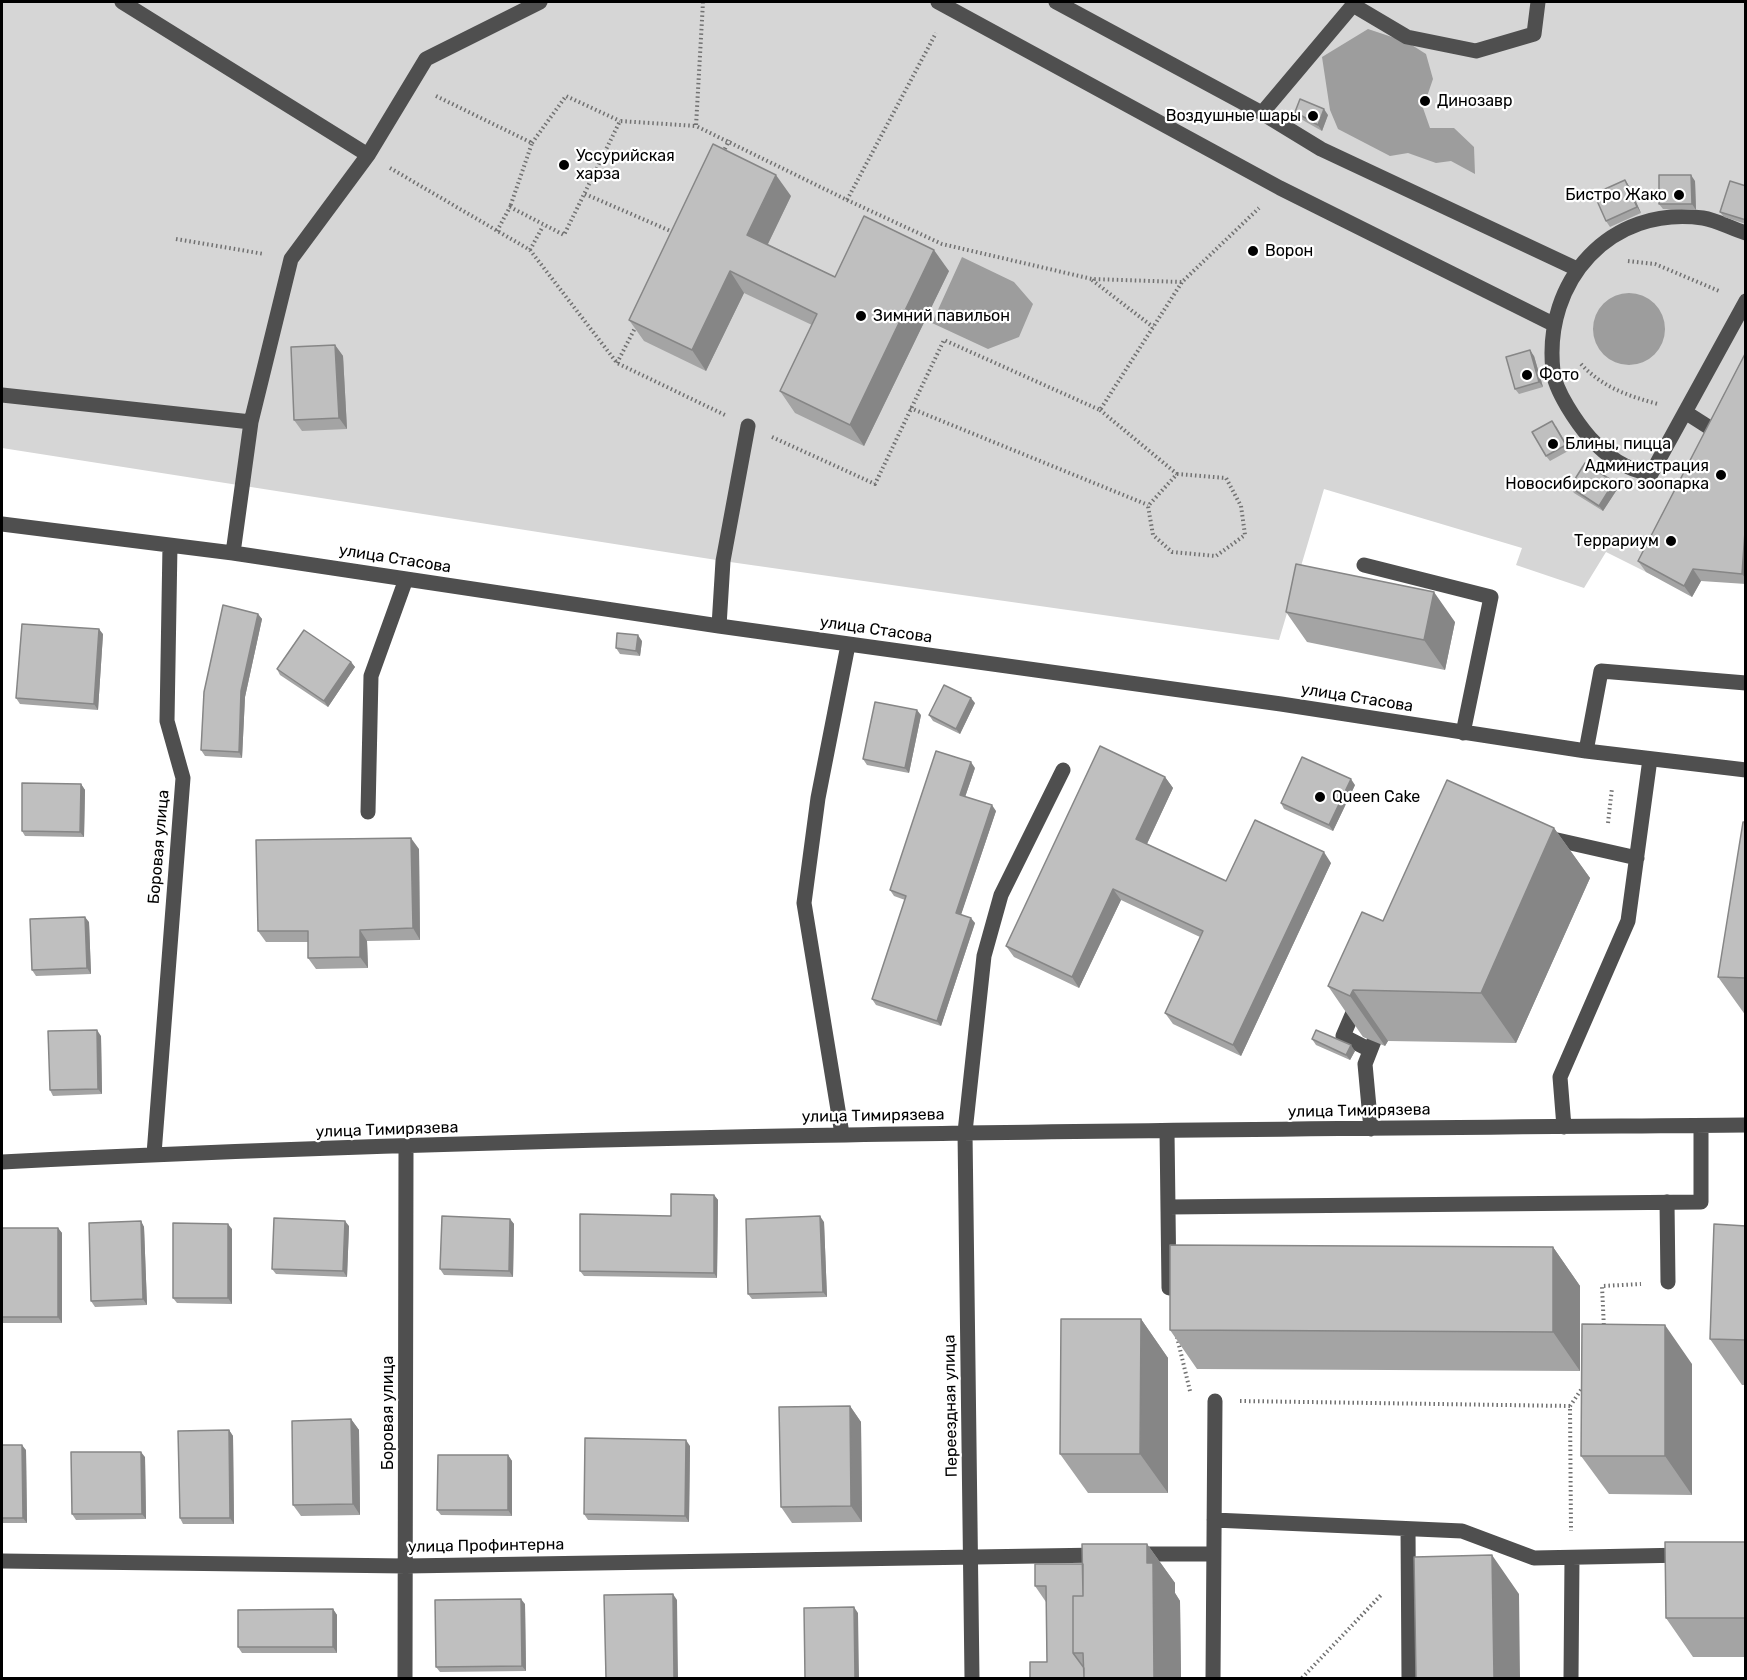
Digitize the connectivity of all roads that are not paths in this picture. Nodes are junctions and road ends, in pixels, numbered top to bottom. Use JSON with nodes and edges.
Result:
{"nodes":[{"id":1,"x":122,"y":2,"type":"edge"},
{"id":2,"x":540,"y":2,"type":"edge"},
{"id":3,"x":1056,"y":2,"type":"edge"},
{"id":4,"x":1538,"y":2,"type":"edge"},
{"id":5,"x":943,"y":5,"type":"edge"},
{"id":6,"x":1262,"y":113,"type":"junction"},
{"id":7,"x":368,"y":155,"type":"junction"},
{"id":8,"x":1746,"y":233,"type":"edge"},
{"id":9,"x":1577,"y":268,"type":"junction"},
{"id":10,"x":1745,"y":301,"type":"edge"},
{"id":11,"x":1554,"y":324,"type":"junction"},
{"id":12,"x":2,"y":395,"type":"edge"},
{"id":13,"x":1685,"y":412,"type":"junction"},
{"id":14,"x":251,"y":422,"type":"junction"},
{"id":15,"x":748,"y":426,"type":"road end"},
{"id":16,"x":1746,"y":451,"type":"edge"},
{"id":17,"x":2,"y":524,"type":"edge"},
{"id":18,"x":170,"y":544,"type":"junction"},
{"id":19,"x":233,"y":553,"type":"junction"},
{"id":20,"x":1364,"y":565,"type":"dead end"},
{"id":21,"x":406,"y":579,"type":"junction"},
{"id":22,"x":719,"y":626,"type":"junction"},
{"id":23,"x":848,"y":645,"type":"junction"},
{"id":24,"x":1746,"y":683,"type":"edge"},
{"id":25,"x":1463,"y":733,"type":"junction"},
{"id":26,"x":1586,"y":751,"type":"junction"},
{"id":27,"x":1650,"y":759,"type":"junction"},
{"id":28,"x":1062,"y":770,"type":"dead end"},
{"id":29,"x":1746,"y":770,"type":"edge"},
{"id":30,"x":369,"y":812,"type":"dead end"},
{"id":31,"x":1526,"y":833,"type":"edge"},
{"id":32,"x":1637,"y":858,"type":"junction"},
{"id":33,"x":1362,"y":992,"type":"edge"},
{"id":34,"x":1746,"y":1125,"type":"edge"},
{"id":35,"x":1701,"y":1126,"type":"junction"},
{"id":36,"x":1564,"y":1127,"type":"junction"},
{"id":37,"x":1371,"y":1129,"type":"junction"},
{"id":38,"x":1167,"y":1131,"type":"junction"},
{"id":39,"x":965,"y":1132,"type":"junction"},
{"id":40,"x":842,"y":1134,"type":"junction"},
{"id":41,"x":406,"y":1147,"type":"junction"},
{"id":42,"x":154,"y":1154,"type":"junction"},
{"id":43,"x":2,"y":1162,"type":"edge"},
{"id":44,"x":1667,"y":1202,"type":"junction"},
{"id":45,"x":1168,"y":1207,"type":"junction"},
{"id":46,"x":1668,"y":1282,"type":"road end"},
{"id":47,"x":1169,"y":1288,"type":"edge"},
{"id":48,"x":1215,"y":1401,"type":"road end"},
{"id":49,"x":1214,"y":1520,"type":"junction"},
{"id":50,"x":1408,"y":1529,"type":"junction"},
{"id":51,"x":1214,"y":1554,"type":"junction"},
{"id":52,"x":970,"y":1555,"type":"junction"},
{"id":53,"x":1699,"y":1555,"type":"edge"},
{"id":54,"x":1572,"y":1558,"type":"junction"},
{"id":55,"x":2,"y":1561,"type":"edge"},
{"id":56,"x":406,"y":1566,"type":"junction"},
{"id":57,"x":405,"y":1678,"type":"edge"},
{"id":58,"x":972,"y":1678,"type":"edge"},
{"id":59,"x":1213,"y":1678,"type":"edge"},
{"id":60,"x":1409,"y":1678,"type":"edge"},
{"id":61,"x":1571,"y":1678,"type":"edge"}],
"edges":[{"from":1,"to":7,"type":"street"},
{"from":2,"to":7,"type":"street"},
{"from":3,"to":6,"type":"street"},
{"from":4,"to":6,"type":"street"},
{"from":5,"to":11,"type":"street"},
{"from":6,"to":9,"type":"street"},
{"from":7,"to":14,"type":"street"},
{"from":8,"to":9,"type":"street"},
{"from":9,"to":11,"type":"street"},
{"from":10,"to":13,"type":"street"},
{"from":11,"to":13,"type":"street"},
{"from":12,"to":14,"type":"street"},
{"from":13,"to":16,"type":"street"},
{"from":14,"to":19,"type":"street"},
{"from":15,"to":22,"type":"street"},
{"from":17,"to":18,"type":"street","name":"улица Стасова"},
{"from":18,"to":19,"type":"street","name":"улица Стасова"},
{"from":18,"to":42,"type":"street","name":"Боровая улица"},
{"from":19,"to":21,"type":"street","name":"улица Стасова"},
{"from":20,"to":25,"type":"street"},
{"from":21,"to":22,"type":"street","name":"улица Стасова"},
{"from":21,"to":30,"type":"street"},
{"from":22,"to":23,"type":"street","name":"улица Стасова"},
{"from":23,"to":25,"type":"street","name":"улица Стасова"},
{"from":23,"to":40,"type":"street"},
{"from":24,"to":26,"type":"street"},
{"from":25,"to":26,"type":"street","name":"улица Стасова"},
{"from":26,"to":27,"type":"street","name":"улица Стасова"},
{"from":27,"to":29,"type":"street","name":"улица Стасова"},
{"from":27,"to":32,"type":"street"},
{"from":28,"to":39,"type":"street","name":"Переездная улица"},
{"from":31,"to":32,"type":"street"},
{"from":32,"to":36,"type":"street"},
{"from":33,"to":37,"type":"street"},
{"from":34,"to":35,"type":"street","name":"улица Тимирязева"},
{"from":35,"to":36,"type":"street","name":"улица Тимирязева"},
{"from":35,"to":44,"type":"street"},
{"from":36,"to":37,"type":"street","name":"улица Тимирязева"},
{"from":37,"to":38,"type":"street","name":"улица Тимирязева"},
{"from":38,"to":39,"type":"street","name":"улица Тимирязева"},
{"from":38,"to":45,"type":"street"},
{"from":39,"to":40,"type":"street","name":"улица Тимирязева"},
{"from":39,"to":52,"type":"street","name":"Переездная улица"},
{"from":40,"to":41,"type":"street","name":"улица Тимирязева"},
{"from":41,"to":42,"type":"street","name":"улица Тимирязева"},
{"from":41,"to":56,"type":"street","name":"Боровая улица"},
{"from":42,"to":43,"type":"street","name":"улица Тимирязева"},
{"from":44,"to":45,"type":"street"},
{"from":44,"to":46,"type":"street"},
{"from":45,"to":47,"type":"street"},
{"from":48,"to":49,"type":"street"},
{"from":49,"to":50,"type":"street"},
{"from":49,"to":51,"type":"street"},
{"from":50,"to":54,"type":"street"},
{"from":50,"to":60,"type":"street"},
{"from":51,"to":52,"type":"street","name":"улица Профинтерна"},
{"from":51,"to":59,"type":"street"},
{"from":52,"to":56,"type":"street","name":"улица Профинтерна"},
{"from":52,"to":58,"type":"street","name":"Переездная улица"},
{"from":53,"to":54,"type":"street"},
{"from":54,"to":61,"type":"street"},
{"from":55,"to":56,"type":"street","name":"улица Профинтерна"},
{"from":56,"to":57,"type":"street","name":"Боровая улица"}]}
